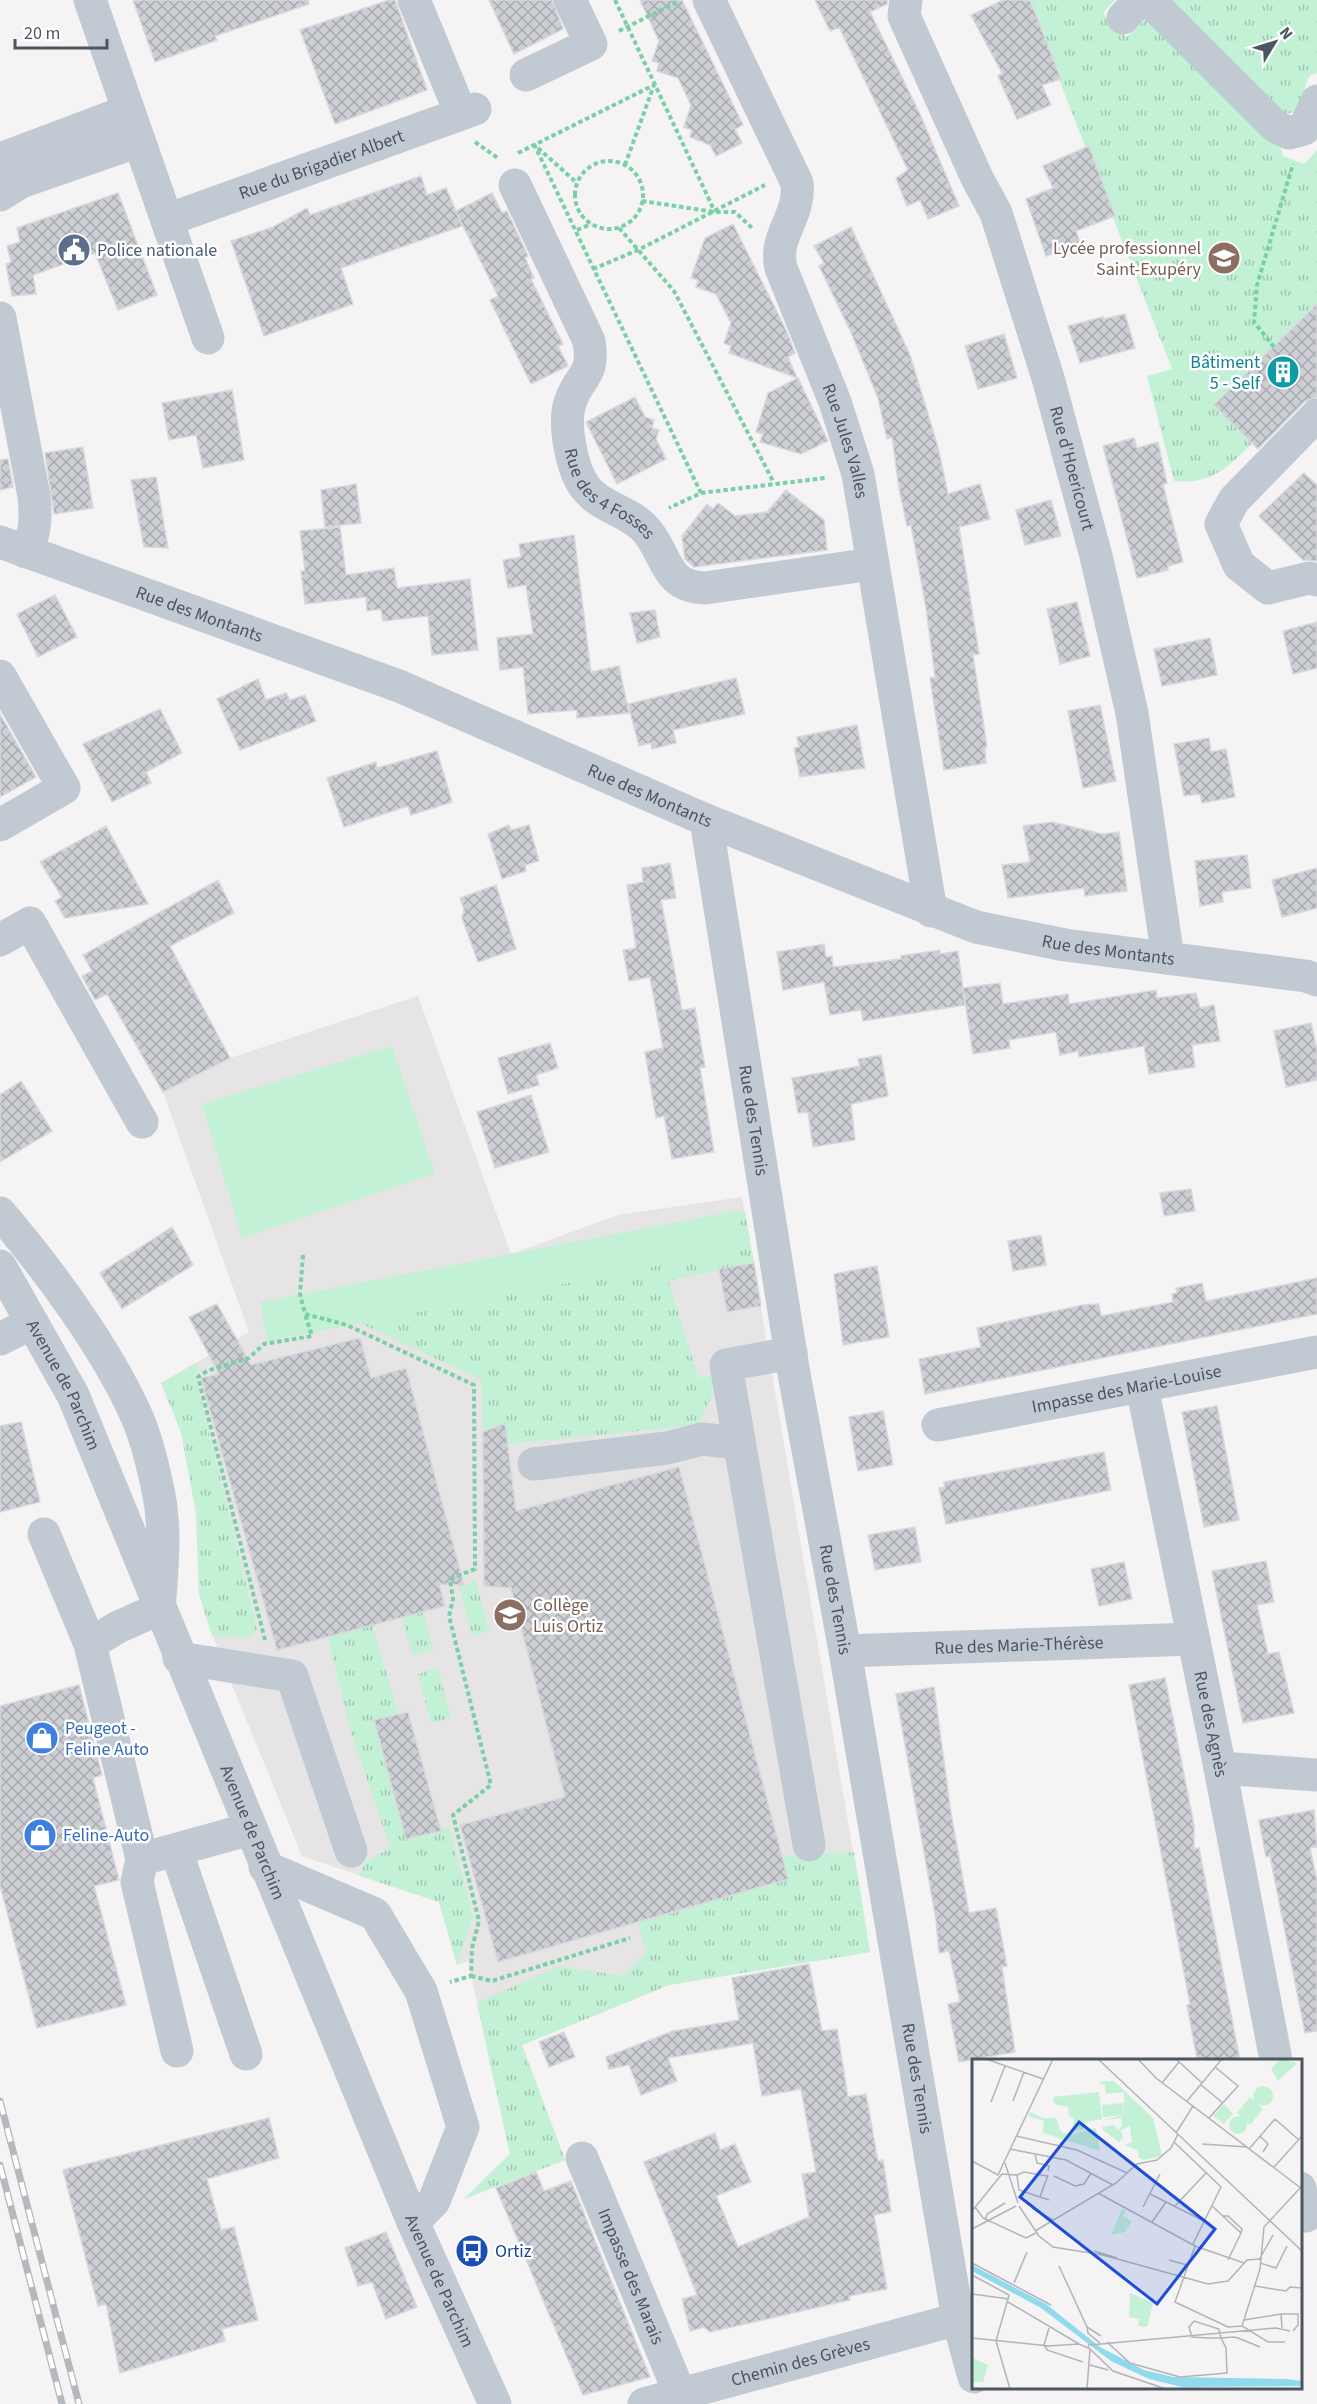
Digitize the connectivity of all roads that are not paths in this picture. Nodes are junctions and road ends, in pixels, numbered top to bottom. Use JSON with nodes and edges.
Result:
{"nodes":[{"id":1,"x":90,"y":0,"type":"edge"},
{"id":2,"x":414,"y":0,"type":"edge"},
{"id":3,"x":570,"y":0,"type":"edge"},
{"id":4,"x":709,"y":0,"type":"edge"},
{"id":5,"x":906,"y":0,"type":"edge"},
{"id":6,"x":1137,"y":6,"type":"edge"},
{"id":7,"x":526,"y":75,"type":"dead end"},
{"id":8,"x":1310,"y":115,"type":"edge"},
{"id":9,"x":134,"y":126,"type":"junction"},
{"id":10,"x":0,"y":159,"type":"edge"},
{"id":11,"x":510,"y":167,"type":"road end"},
{"id":12,"x":0,"y":195,"type":"edge"},
{"id":13,"x":167,"y":220,"type":"junction"},
{"id":14,"x":0,"y":318,"type":"edge"},
{"id":15,"x":208,"y":338,"type":"dead end"},
{"id":16,"x":1317,"y":415,"type":"edge"},
{"id":17,"x":13,"y":547,"type":"edge"},
{"id":18,"x":872,"y":564,"type":"junction"},
{"id":19,"x":1317,"y":580,"type":"edge"},
{"id":20,"x":0,"y":676,"type":"edge"},
{"id":21,"x":706,"y":820,"type":"junction"},
{"id":22,"x":0,"y":825,"type":"edge"},
{"id":23,"x":931,"y":911,"type":"junction"},
{"id":24,"x":0,"y":940,"type":"edge"},
{"id":25,"x":1168,"y":958,"type":"junction"},
{"id":26,"x":1317,"y":980,"type":"edge"},
{"id":27,"x":142,"y":1122,"type":"dead end"},
{"id":28,"x":0,"y":1213,"type":"edge"},
{"id":29,"x":0,"y":1266,"type":"edge"},
{"id":30,"x":32,"y":1323,"type":"junction"},
{"id":31,"x":0,"y":1339,"type":"edge"},
{"id":32,"x":1317,"y":1352,"type":"edge"},
{"id":33,"x":791,"y":1353,"type":"junction"},
{"id":34,"x":1142,"y":1387,"type":"junction"},
{"id":35,"x":938,"y":1425,"type":"dead end"},
{"id":36,"x":739,"y":1443,"type":"junction"},
{"id":37,"x":534,"y":1464,"type":"dead end"},
{"id":38,"x":44,"y":1534,"type":"dead end"},
{"id":39,"x":159,"y":1609,"type":"junction"},
{"id":40,"x":1194,"y":1639,"type":"junction"},
{"id":41,"x":90,"y":1644,"type":"junction"},
{"id":42,"x":845,"y":1651,"type":"junction"},
{"id":43,"x":179,"y":1658,"type":"junction"},
{"id":44,"x":1220,"y":1768,"type":"junction"},
{"id":45,"x":1317,"y":1775,"type":"edge"},
{"id":46,"x":250,"y":1829,"type":"junction"},
{"id":47,"x":809,"y":1845,"type":"dead end"},
{"id":48,"x":176,"y":1850,"type":"junction"},
{"id":49,"x":351,"y":1851,"type":"dead end"},
{"id":50,"x":142,"y":1859,"type":"junction"},
{"id":51,"x":266,"y":1867,"type":"junction"},
{"id":52,"x":177,"y":2051,"type":"dead end"},
{"id":53,"x":246,"y":2054,"type":"dead end"},
{"id":54,"x":1276,"y":2059,"type":"edge"},
{"id":55,"x":582,"y":2158,"type":"dead end"},
{"id":56,"x":413,"y":2222,"type":"junction"},
{"id":57,"x":962,"y":2297,"type":"edge"},
{"id":58,"x":972,"y":2364,"type":"edge"},
{"id":59,"x":976,"y":2389,"type":"edge"},
{"id":60,"x":680,"y":2394,"type":"junction"},
{"id":61,"x":495,"y":2404,"type":"edge"},
{"id":62,"x":644,"y":2404,"type":"edge"},
{"id":63,"x":981,"y":2404,"type":"edge"}],
"edges":[{"from":1,"to":9,"type":"street"},
{"from":2,"to":13,"type":"street","name":"Rue du Brigadier Albert"},
{"from":3,"to":7,"type":"street"},
{"from":4,"to":18,"type":"street","name":"Rue Jules Valles"},
{"from":5,"to":25,"type":"street","name":"Rue d'Hoericourt"},
{"from":6,"to":8,"type":"street"},
{"from":9,"to":10,"type":"street"},
{"from":9,"to":12,"type":"street"},
{"from":9,"to":13,"type":"street"},
{"from":11,"to":18,"type":"street","name":"Rue des 4 Fosses"},
{"from":13,"to":15,"type":"street"},
{"from":14,"to":17,"type":"street"},
{"from":16,"to":19,"type":"street"},
{"from":17,"to":21,"type":"street","name":"Rue des Montants"},
{"from":18,"to":23,"type":"street","name":"Rue Jules Valles"},
{"from":20,"to":22,"type":"street"},
{"from":21,"to":23,"type":"street","name":"Rue des Montants"},
{"from":21,"to":33,"type":"street","name":"Rue des Tennis"},
{"from":23,"to":25,"type":"street","name":"Rue des Montants"},
{"from":24,"to":27,"type":"street"},
{"from":25,"to":26,"type":"street","name":"Rue des Montants"},
{"from":28,"to":39,"type":"street"},
{"from":29,"to":30,"type":"street","name":"Avenue de Parchim"},
{"from":30,"to":31,"type":"street"},
{"from":30,"to":39,"type":"street","name":"Avenue de Parchim"},
{"from":32,"to":34,"type":"street","name":"Impasse des Marie-Louise"},
{"from":33,"to":36,"type":"street"},
{"from":33,"to":42,"type":"street","name":"Rue des Tennis"},
{"from":34,"to":35,"type":"street","name":"Impasse des Marie-Louise"},
{"from":34,"to":40,"type":"street","name":"Rue des Agnès"},
{"from":36,"to":37,"type":"street"},
{"from":36,"to":47,"type":"street"},
{"from":38,"to":41,"type":"street"},
{"from":39,"to":41,"type":"street"},
{"from":39,"to":43,"type":"street","name":"Avenue de Parchim"},
{"from":40,"to":42,"type":"street","name":"Rue des Marie-Thérèse"},
{"from":40,"to":44,"type":"street","name":"Rue des Agnès"},
{"from":41,"to":50,"type":"street"},
{"from":42,"to":57,"type":"street","name":"Rue des Tennis"},
{"from":43,"to":46,"type":"street","name":"Avenue de Parchim"},
{"from":43,"to":49,"type":"street"},
{"from":44,"to":45,"type":"street"},
{"from":44,"to":54,"type":"street","name":"Rue des Agnès"},
{"from":46,"to":48,"type":"street"},
{"from":46,"to":51,"type":"street","name":"Avenue de Parchim"},
{"from":48,"to":50,"type":"street"},
{"from":48,"to":53,"type":"street"},
{"from":50,"to":52,"type":"street"},
{"from":51,"to":56,"type":"street","name":"Avenue de Parchim"},
{"from":51,"to":56,"type":"street"},
{"from":55,"to":60,"type":"street","name":"Impasse des Marais"},
{"from":56,"to":61,"type":"street","name":"Avenue de Parchim"},
{"from":57,"to":58,"type":"street","name":"Rue des Tennis"},
{"from":57,"to":60,"type":"street","name":"Chemin des Grèves"},
{"from":59,"to":63,"type":"street"},
{"from":60,"to":62,"type":"street","name":"Chemin des Grèves"}]}
